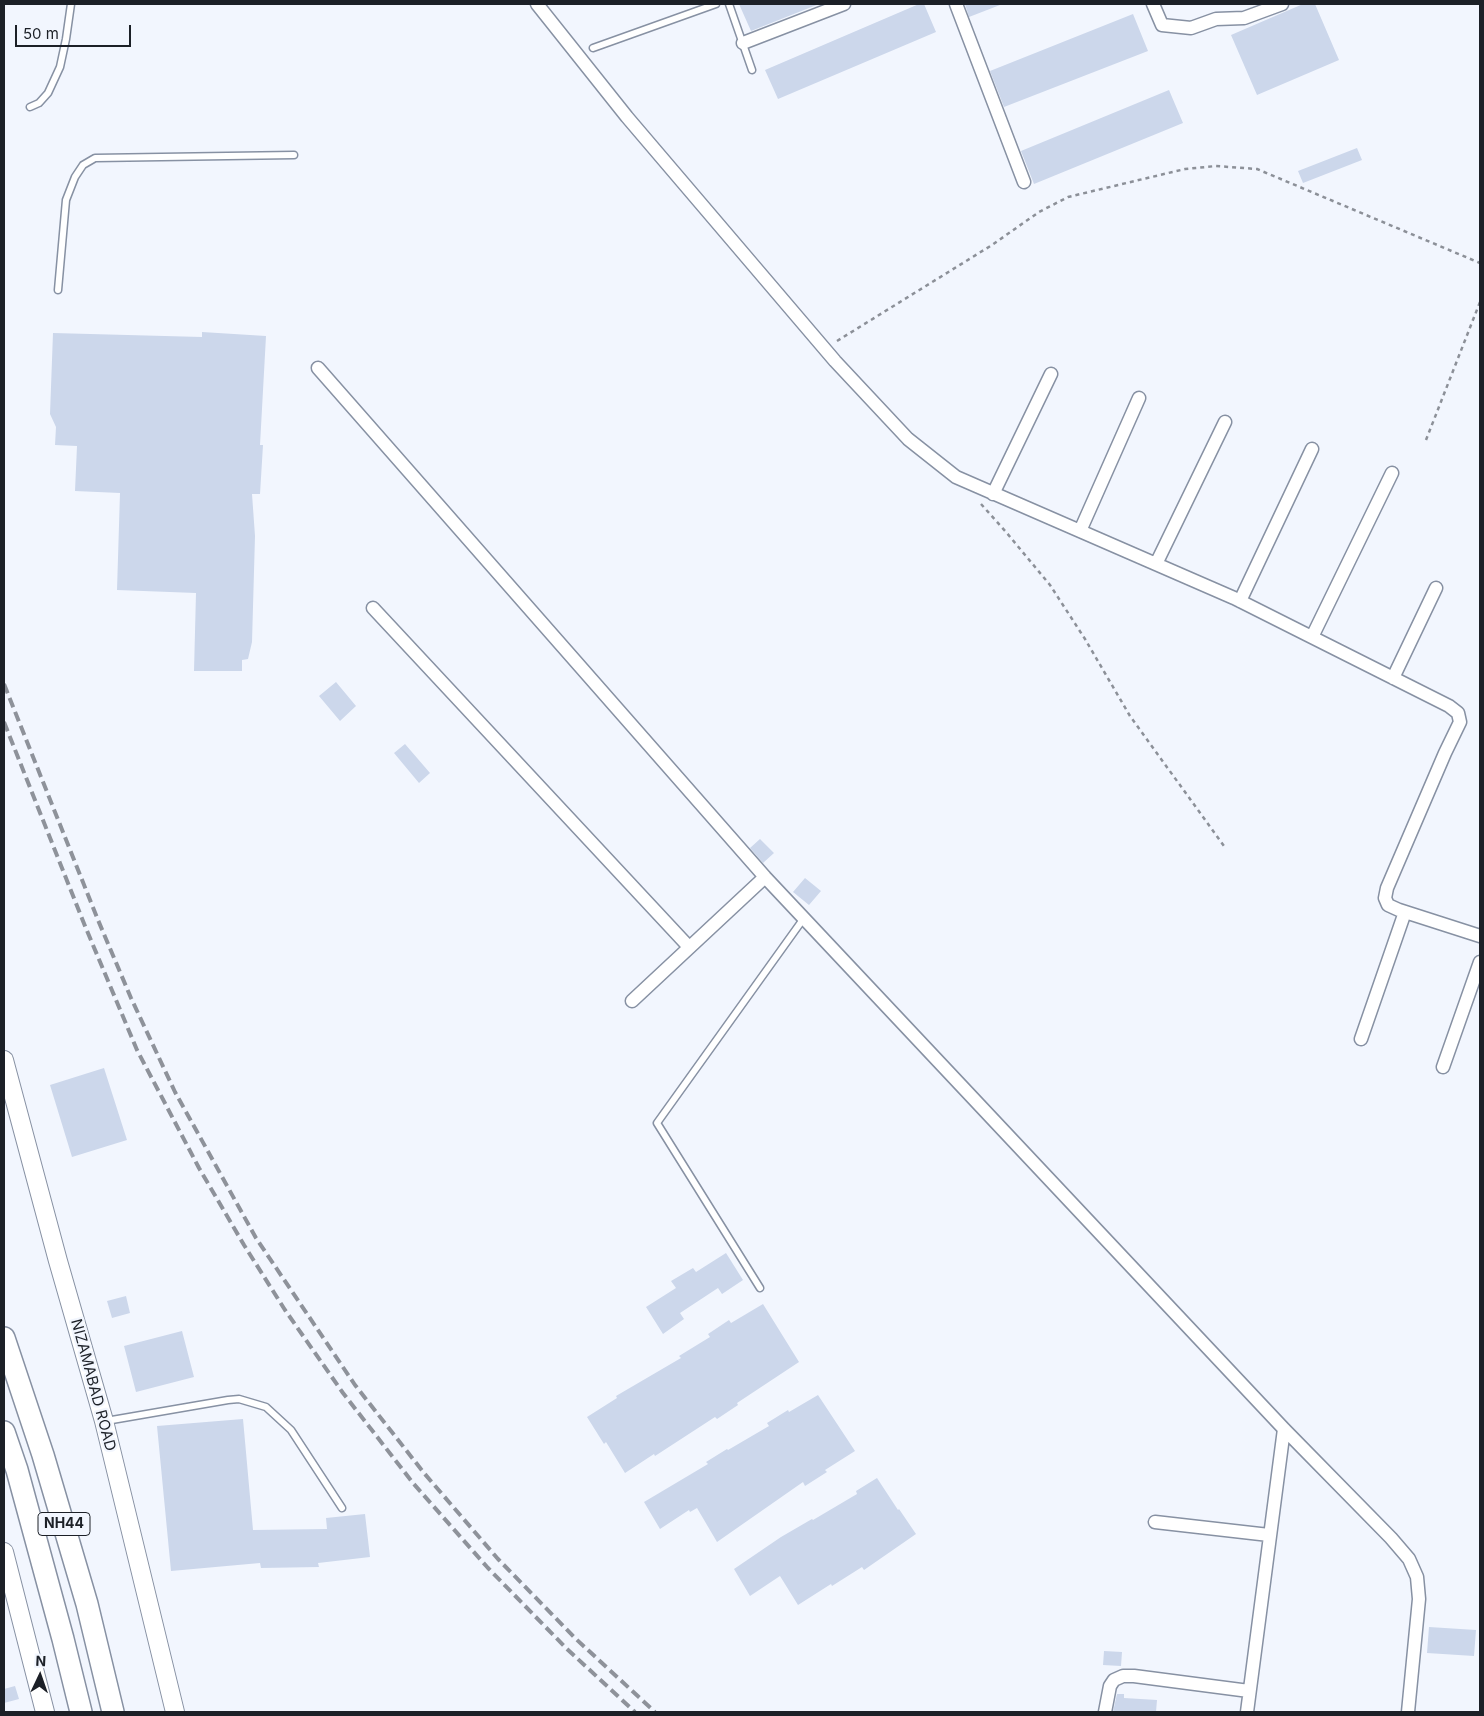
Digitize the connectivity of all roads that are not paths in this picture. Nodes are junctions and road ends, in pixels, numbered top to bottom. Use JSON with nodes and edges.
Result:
{"nodes":[{"id":1,"x":71,"y":4,"type":"edge"},
{"id":2,"x":537,"y":4,"type":"edge"},
{"id":3,"x":716,"y":4,"type":"edge"},
{"id":4,"x":729,"y":4,"type":"edge"},
{"id":5,"x":844,"y":4,"type":"edge"},
{"id":6,"x":956,"y":4,"type":"edge"},
{"id":7,"x":1153,"y":4,"type":"edge"},
{"id":8,"x":1282,"y":4,"type":"edge"},
{"id":9,"x":743,"y":44,"type":"junction"},
{"id":10,"x":593,"y":48,"type":"dead end"},
{"id":11,"x":752,"y":70,"type":"dead end"},
{"id":12,"x":30,"y":107,"type":"dead end"},
{"id":13,"x":294,"y":155,"type":"dead end"},
{"id":14,"x":1024,"y":182,"type":"dead end"},
{"id":15,"x":58,"y":290,"type":"dead end"},
{"id":16,"x":318,"y":368,"type":"dead end"},
{"id":17,"x":1051,"y":374,"type":"dead end"},
{"id":18,"x":1139,"y":398,"type":"dead end"},
{"id":19,"x":1225,"y":422,"type":"dead end"},
{"id":20,"x":1312,"y":449,"type":"dead end"},
{"id":21,"x":1392,"y":473,"type":"dead end"},
{"id":22,"x":993,"y":494,"type":"junction"},
{"id":23,"x":1080,"y":531,"type":"junction"},
{"id":24,"x":1156,"y":564,"type":"junction"},
{"id":25,"x":1436,"y":588,"type":"dead end"},
{"id":26,"x":1240,"y":601,"type":"junction"},
{"id":27,"x":373,"y":608,"type":"dead end"},
{"id":28,"x":1312,"y":637,"type":"junction"},
{"id":29,"x":1393,"y":678,"type":"junction"},
{"id":30,"x":765,"y":877,"type":"junction"},
{"id":31,"x":1405,"y":912,"type":"junction"},
{"id":32,"x":804,"y":918,"type":"junction"},
{"id":33,"x":1480,"y":936,"type":"edge"},
{"id":34,"x":690,"y":947,"type":"junction"},
{"id":35,"x":1480,"y":962,"type":"edge"},
{"id":36,"x":632,"y":1001,"type":"dead end"},
{"id":37,"x":1361,"y":1039,"type":"dead end"},
{"id":38,"x":4,"y":1060,"type":"edge"},
{"id":39,"x":1444,"y":1066,"type":"dead end"},
{"id":40,"x":760,"y":1288,"type":"dead end"},
{"id":41,"x":4,"y":1338,"type":"edge"},
{"id":42,"x":104,"y":1421,"type":"junction"},
{"id":43,"x":1284,"y":1429,"type":"junction"},
{"id":44,"x":4,"y":1432,"type":"edge"},
{"id":45,"x":342,"y":1508,"type":"dead end"},
{"id":46,"x":1155,"y":1522,"type":"dead end"},
{"id":47,"x":1269,"y":1535,"type":"junction"},
{"id":48,"x":4,"y":1552,"type":"edge"},
{"id":49,"x":9,"y":1589,"type":"edge"},
{"id":50,"x":1250,"y":1691,"type":"junction"},
{"id":51,"x":44,"y":1712,"type":"edge"},
{"id":52,"x":81,"y":1712,"type":"edge"},
{"id":53,"x":113,"y":1712,"type":"edge"},
{"id":54,"x":175,"y":1712,"type":"edge"},
{"id":55,"x":1105,"y":1712,"type":"edge"},
{"id":56,"x":1247,"y":1712,"type":"edge"},
{"id":57,"x":1408,"y":1712,"type":"edge"}],
"edges":[{"from":1,"to":12,"type":"lane"},
{"from":2,"to":22,"type":"street"},
{"from":3,"to":10,"type":"lane"},
{"from":4,"to":9,"type":"lane"},
{"from":5,"to":9,"type":"street"},
{"from":6,"to":14,"type":"street"},
{"from":7,"to":8,"type":"street"},
{"from":9,"to":11,"type":"lane"},
{"from":13,"to":15,"type":"lane"},
{"from":16,"to":30,"type":"street"},
{"from":17,"to":22,"type":"street"},
{"from":18,"to":23,"type":"street"},
{"from":19,"to":24,"type":"street"},
{"from":20,"to":26,"type":"street"},
{"from":21,"to":28,"type":"street"},
{"from":22,"to":23,"type":"street"},
{"from":23,"to":24,"type":"street"},
{"from":24,"to":26,"type":"street"},
{"from":25,"to":29,"type":"street"},
{"from":26,"to":28,"type":"street"},
{"from":27,"to":34,"type":"street"},
{"from":28,"to":29,"type":"street"},
{"from":29,"to":31,"type":"street"},
{"from":30,"to":32,"type":"street"},
{"from":30,"to":34,"type":"street"},
{"from":31,"to":33,"type":"street"},
{"from":31,"to":37,"type":"street"},
{"from":32,"to":40,"type":"lane"},
{"from":32,"to":43,"type":"street"},
{"from":34,"to":36,"type":"street"},
{"from":35,"to":39,"type":"street"},
{"from":38,"to":42,"type":"main road","name":"NIZAMABAD ROAD"},
{"from":41,"to":53,"type":"highway","number":"NH44"},
{"from":42,"to":45,"type":"lane"},
{"from":42,"to":54,"type":"main road","name":"NIZAMABAD ROAD"},
{"from":43,"to":47,"type":"street"},
{"from":43,"to":57,"type":"street"},
{"from":44,"to":52,"type":"highway","number":"NH44"},
{"from":46,"to":47,"type":"street"},
{"from":47,"to":50,"type":"street"},
{"from":48,"to":49,"type":"main road"},
{"from":49,"to":51,"type":"main road"},
{"from":50,"to":55,"type":"street"},
{"from":50,"to":56,"type":"street"}]}
